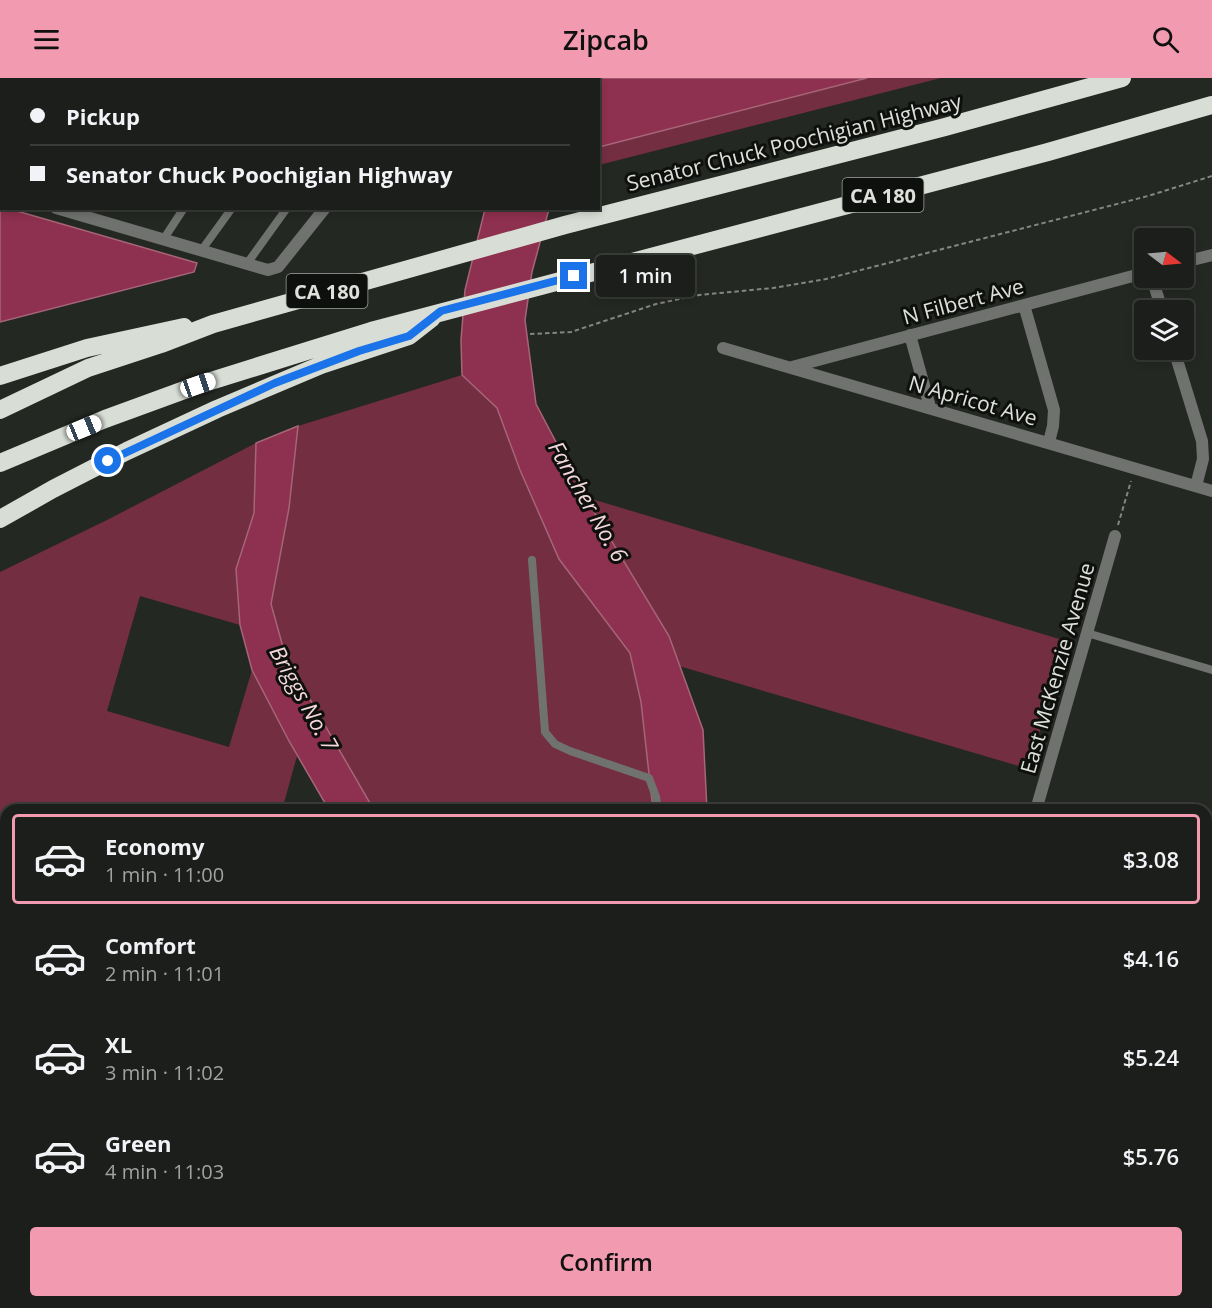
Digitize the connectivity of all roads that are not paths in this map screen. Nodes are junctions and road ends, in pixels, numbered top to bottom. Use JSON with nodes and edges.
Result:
{"nodes":[{"id":1,"x":1122,"y":78,"type":"edge"},
{"id":2,"x":1212,"y":105,"type":"edge"},
{"id":3,"x":63,"y":210,"type":"edge"},
{"id":4,"x":183,"y":210,"type":"edge"},
{"id":5,"x":231,"y":210,"type":"edge"},
{"id":6,"x":286,"y":210,"type":"edge"},
{"id":7,"x":323,"y":210,"type":"edge"},
{"id":8,"x":163,"y":240,"type":"junction"},
{"id":9,"x":201,"y":251,"type":"junction"},
{"id":10,"x":1212,"y":255,"type":"edge"},
{"id":11,"x":1194,"y":260,"type":"edge"},
{"id":12,"x":246,"y":264,"type":"junction"},
{"id":13,"x":1134,"y":276,"type":"edge"},
{"id":14,"x":1024,"y":305,"type":"junction"},
{"id":15,"x":441,"y":311,"type":"junction"},
{"id":16,"x":213,"y":324,"type":"junction"},
{"id":17,"x":910,"y":335,"type":"junction"},
{"id":18,"x":723,"y":348,"type":"dead end"},
{"id":19,"x":1177,"y":360,"type":"edge"},
{"id":20,"x":792,"y":367,"type":"junction"},
{"id":21,"x":0,"y":376,"type":"edge"},
{"id":22,"x":930,"y":407,"type":"junction"},
{"id":23,"x":0,"y":410,"type":"edge"},
{"id":24,"x":1048,"y":442,"type":"junction"},
{"id":25,"x":0,"y":463,"type":"edge"},
{"id":26,"x":1196,"y":486,"type":"junction"},
{"id":27,"x":1212,"y":490,"type":"edge"},
{"id":28,"x":0,"y":519,"type":"edge"},
{"id":29,"x":1115,"y":536,"type":"road end"},
{"id":30,"x":532,"y":560,"type":"dead end"},
{"id":31,"x":1087,"y":633,"type":"junction"},
{"id":32,"x":1212,"y":670,"type":"edge"},
{"id":33,"x":657,"y":804,"type":"edge"},
{"id":34,"x":1038,"y":804,"type":"edge"}],
"edges":[{"from":1,"to":16,"type":"highway","name":"Senator Chuck Poochigian Highway","number":"CA 180"},
{"from":2,"to":15,"type":"highway","number":"CA 180"},
{"from":3,"to":8,"type":"street"},
{"from":4,"to":8,"type":"lane"},
{"from":5,"to":9,"type":"lane"},
{"from":6,"to":12,"type":"lane"},
{"from":7,"to":12,"type":"street"},
{"from":8,"to":9,"type":"street"},
{"from":9,"to":12,"type":"street"},
{"from":10,"to":11,"type":"street"},
{"from":13,"to":14,"type":"street","name":"N Filbert Ave"},
{"from":14,"to":17,"type":"street","name":"N Filbert Ave"},
{"from":14,"to":24,"type":"street"},
{"from":15,"to":25,"type":"highway","number":"CA 180"},
{"from":15,"to":28,"type":"highway"},
{"from":16,"to":21,"type":"highway"},
{"from":16,"to":23,"type":"highway","name":"Senator Chuck Poochigian Highway","number":"CA 180"},
{"from":17,"to":20,"type":"street","name":"N Filbert Ave"},
{"from":17,"to":22,"type":"street"},
{"from":18,"to":20,"type":"street","name":"N Apricot Ave"},
{"from":19,"to":26,"type":"street"},
{"from":20,"to":22,"type":"street","name":"N Apricot Ave"},
{"from":22,"to":24,"type":"street","name":"N Apricot Ave"},
{"from":24,"to":26,"type":"street","name":"N Apricot Ave"},
{"from":26,"to":27,"type":"street","name":"N Apricot Ave"},
{"from":29,"to":31,"type":"street","name":"East McKenzie Avenue"},
{"from":30,"to":33,"type":"lane"},
{"from":31,"to":32,"type":"lane"},
{"from":31,"to":34,"type":"street","name":"East McKenzie Avenue"}]}
